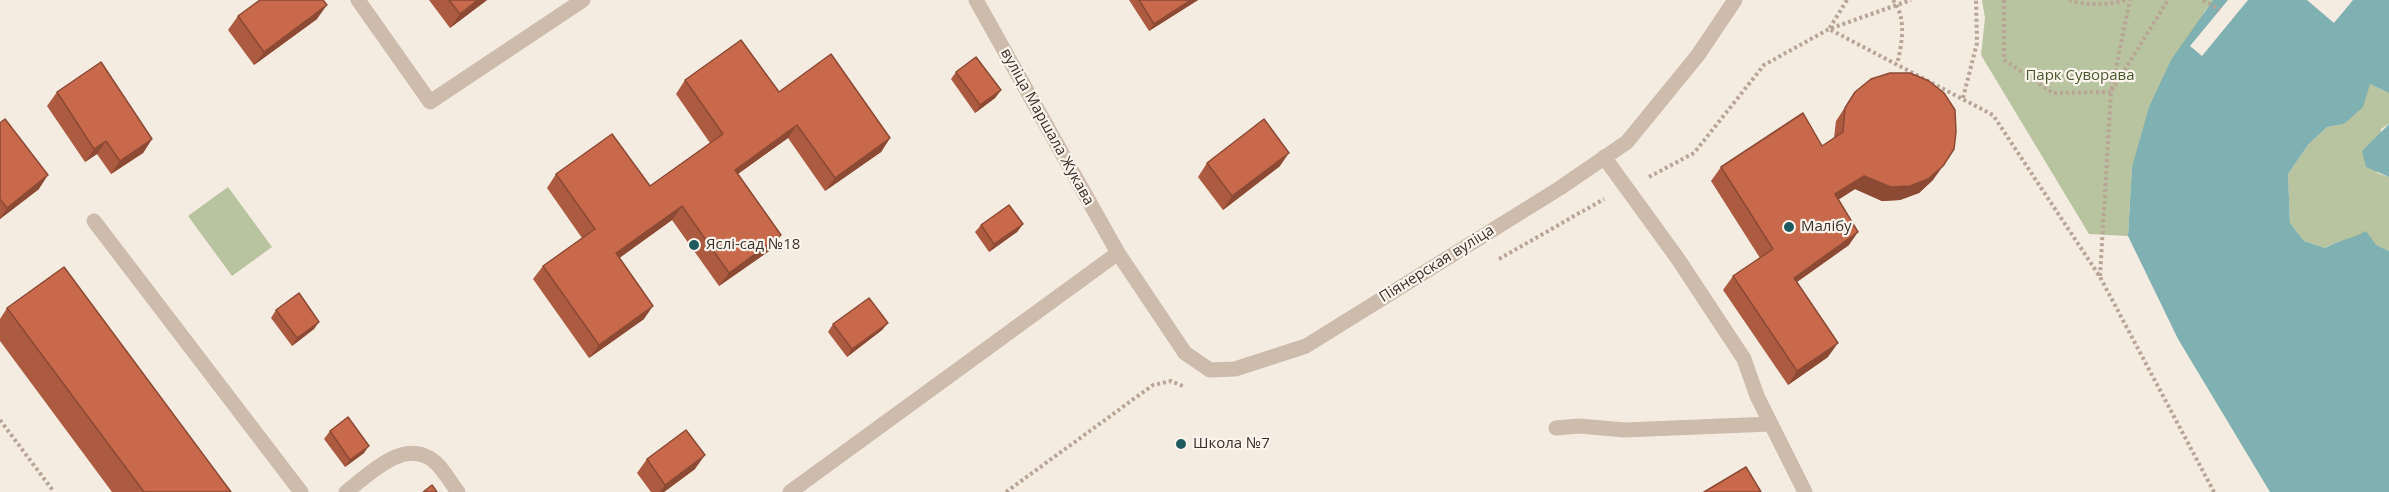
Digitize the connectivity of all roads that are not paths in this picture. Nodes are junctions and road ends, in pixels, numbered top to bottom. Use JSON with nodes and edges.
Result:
{"nodes":[{"id":1,"x":358,"y":0,"type":"edge"},
{"id":2,"x":583,"y":0,"type":"edge"},
{"id":3,"x":976,"y":0,"type":"edge"},
{"id":4,"x":1735,"y":0,"type":"edge"},
{"id":5,"x":1604,"y":157,"type":"junction"},
{"id":6,"x":94,"y":221,"type":"dead end"},
{"id":7,"x":1118,"y":253,"type":"junction"},
{"id":8,"x":1771,"y":424,"type":"junction"},
{"id":9,"x":1556,"y":428,"type":"dead end"},
{"id":10,"x":300,"y":492,"type":"edge"},
{"id":11,"x":346,"y":492,"type":"edge"},
{"id":12,"x":458,"y":492,"type":"edge"},
{"id":13,"x":790,"y":492,"type":"edge"},
{"id":14,"x":1805,"y":492,"type":"edge"}],
"edges":[{"from":1,"to":2,"type":"street"},
{"from":3,"to":7,"type":"street","name":"вуліца Маршала Жукава"},
{"from":4,"to":5,"type":"street","name":"Піянерская вуліца"},
{"from":5,"to":7,"type":"street","name":"Піянерская вуліца"},
{"from":5,"to":8,"type":"street"},
{"from":6,"to":10,"type":"street"},
{"from":7,"to":13,"type":"street"},
{"from":8,"to":9,"type":"street"},
{"from":8,"to":14,"type":"street"},
{"from":11,"to":12,"type":"street"}]}
